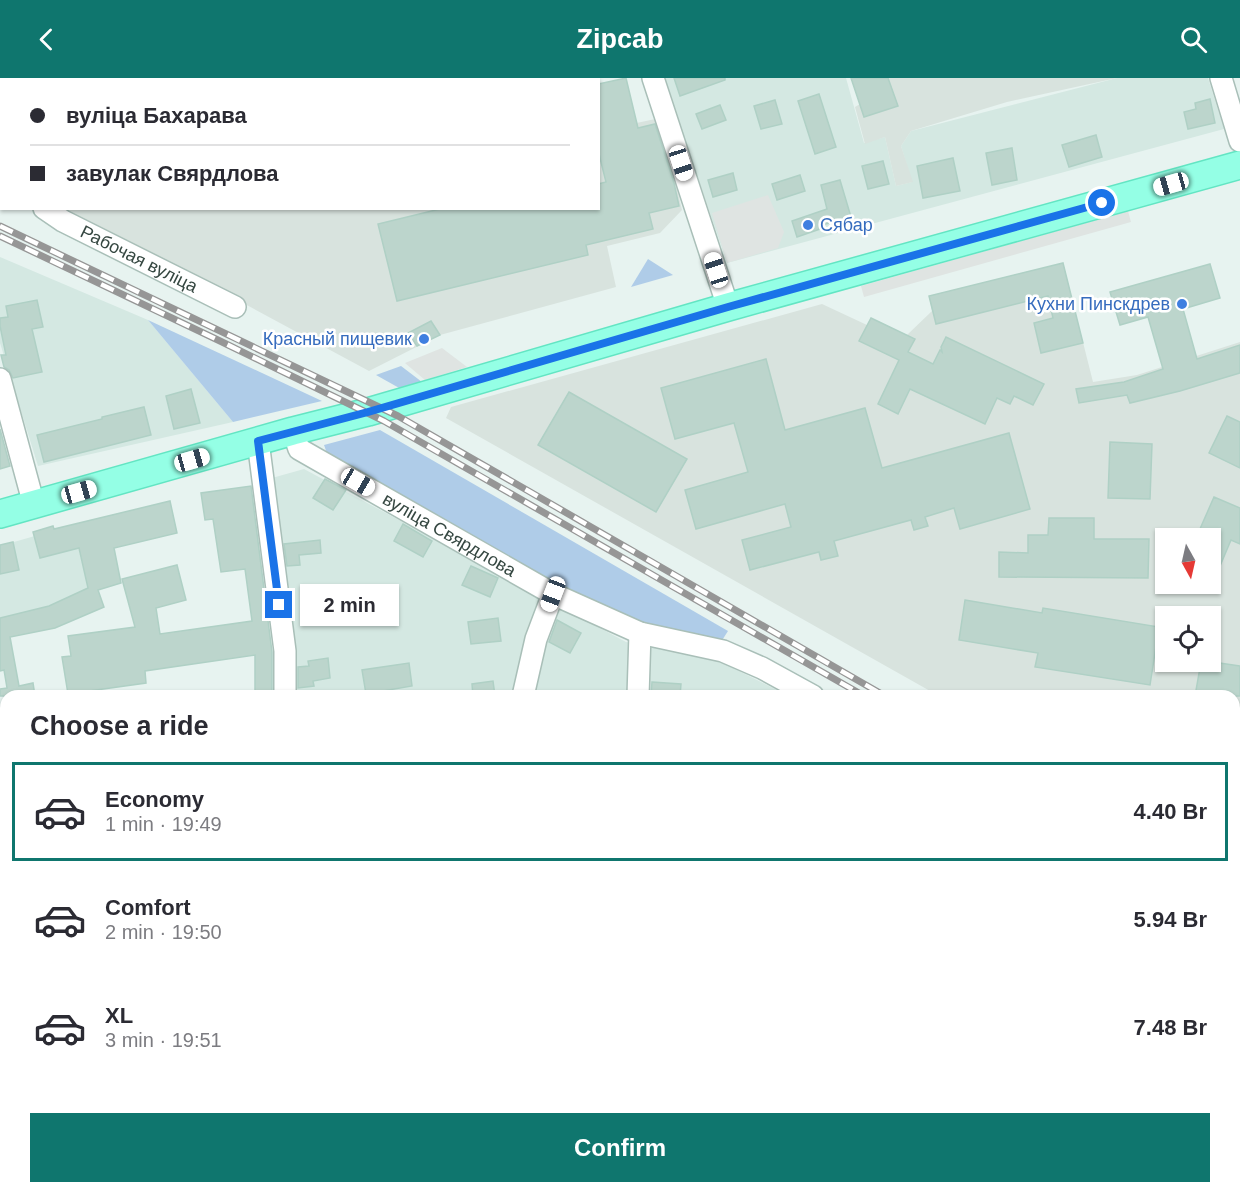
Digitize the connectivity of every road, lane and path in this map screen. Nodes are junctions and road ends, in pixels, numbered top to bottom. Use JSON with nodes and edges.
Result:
{"nodes":[{"id":1,"x":653,"y":78,"type":"edge"},
{"id":2,"x":1221,"y":78,"type":"edge"},
{"id":3,"x":1240,"y":141,"type":"edge"},
{"id":4,"x":1240,"y":165,"type":"edge"},
{"id":5,"x":47,"y":210,"type":"edge"},
{"id":6,"x":728,"y":307,"type":"junction"},
{"id":7,"x":235,"y":308,"type":"dead end"},
{"id":8,"x":0,"y":379,"type":"edge"},
{"id":9,"x":293,"y":431,"type":"junction"},
{"id":10,"x":258,"y":441,"type":"junction"},
{"id":11,"x":34,"y":505,"type":"junction"},
{"id":12,"x":0,"y":514,"type":"edge"},
{"id":13,"x":553,"y":594,"type":"junction"},
{"id":14,"x":640,"y":633,"type":"junction"},
{"id":15,"x":285,"y":690,"type":"edge"},
{"id":16,"x":524,"y":690,"type":"edge"},
{"id":17,"x":638,"y":690,"type":"edge"},
{"id":18,"x":802,"y":690,"type":"edge"}],
"edges":[{"from":1,"to":6,"type":"street"},
{"from":2,"to":3,"type":"street"},
{"from":4,"to":6,"type":"main road"},
{"from":5,"to":7,"type":"street","name":"Рабочая вуліца"},
{"from":6,"to":9,"type":"main road"},
{"from":8,"to":11,"type":"street"},
{"from":9,"to":10,"type":"main road"},
{"from":9,"to":13,"type":"street","name":"вуліца Свярдлова"},
{"from":10,"to":11,"type":"main road"},
{"from":10,"to":15,"type":"street"},
{"from":11,"to":12,"type":"main road"},
{"from":13,"to":14,"type":"street","name":"вуліца Свярдлова"},
{"from":13,"to":16,"type":"street"},
{"from":14,"to":17,"type":"street"},
{"from":14,"to":18,"type":"street","name":"вуліца Свярдлова"}]}
